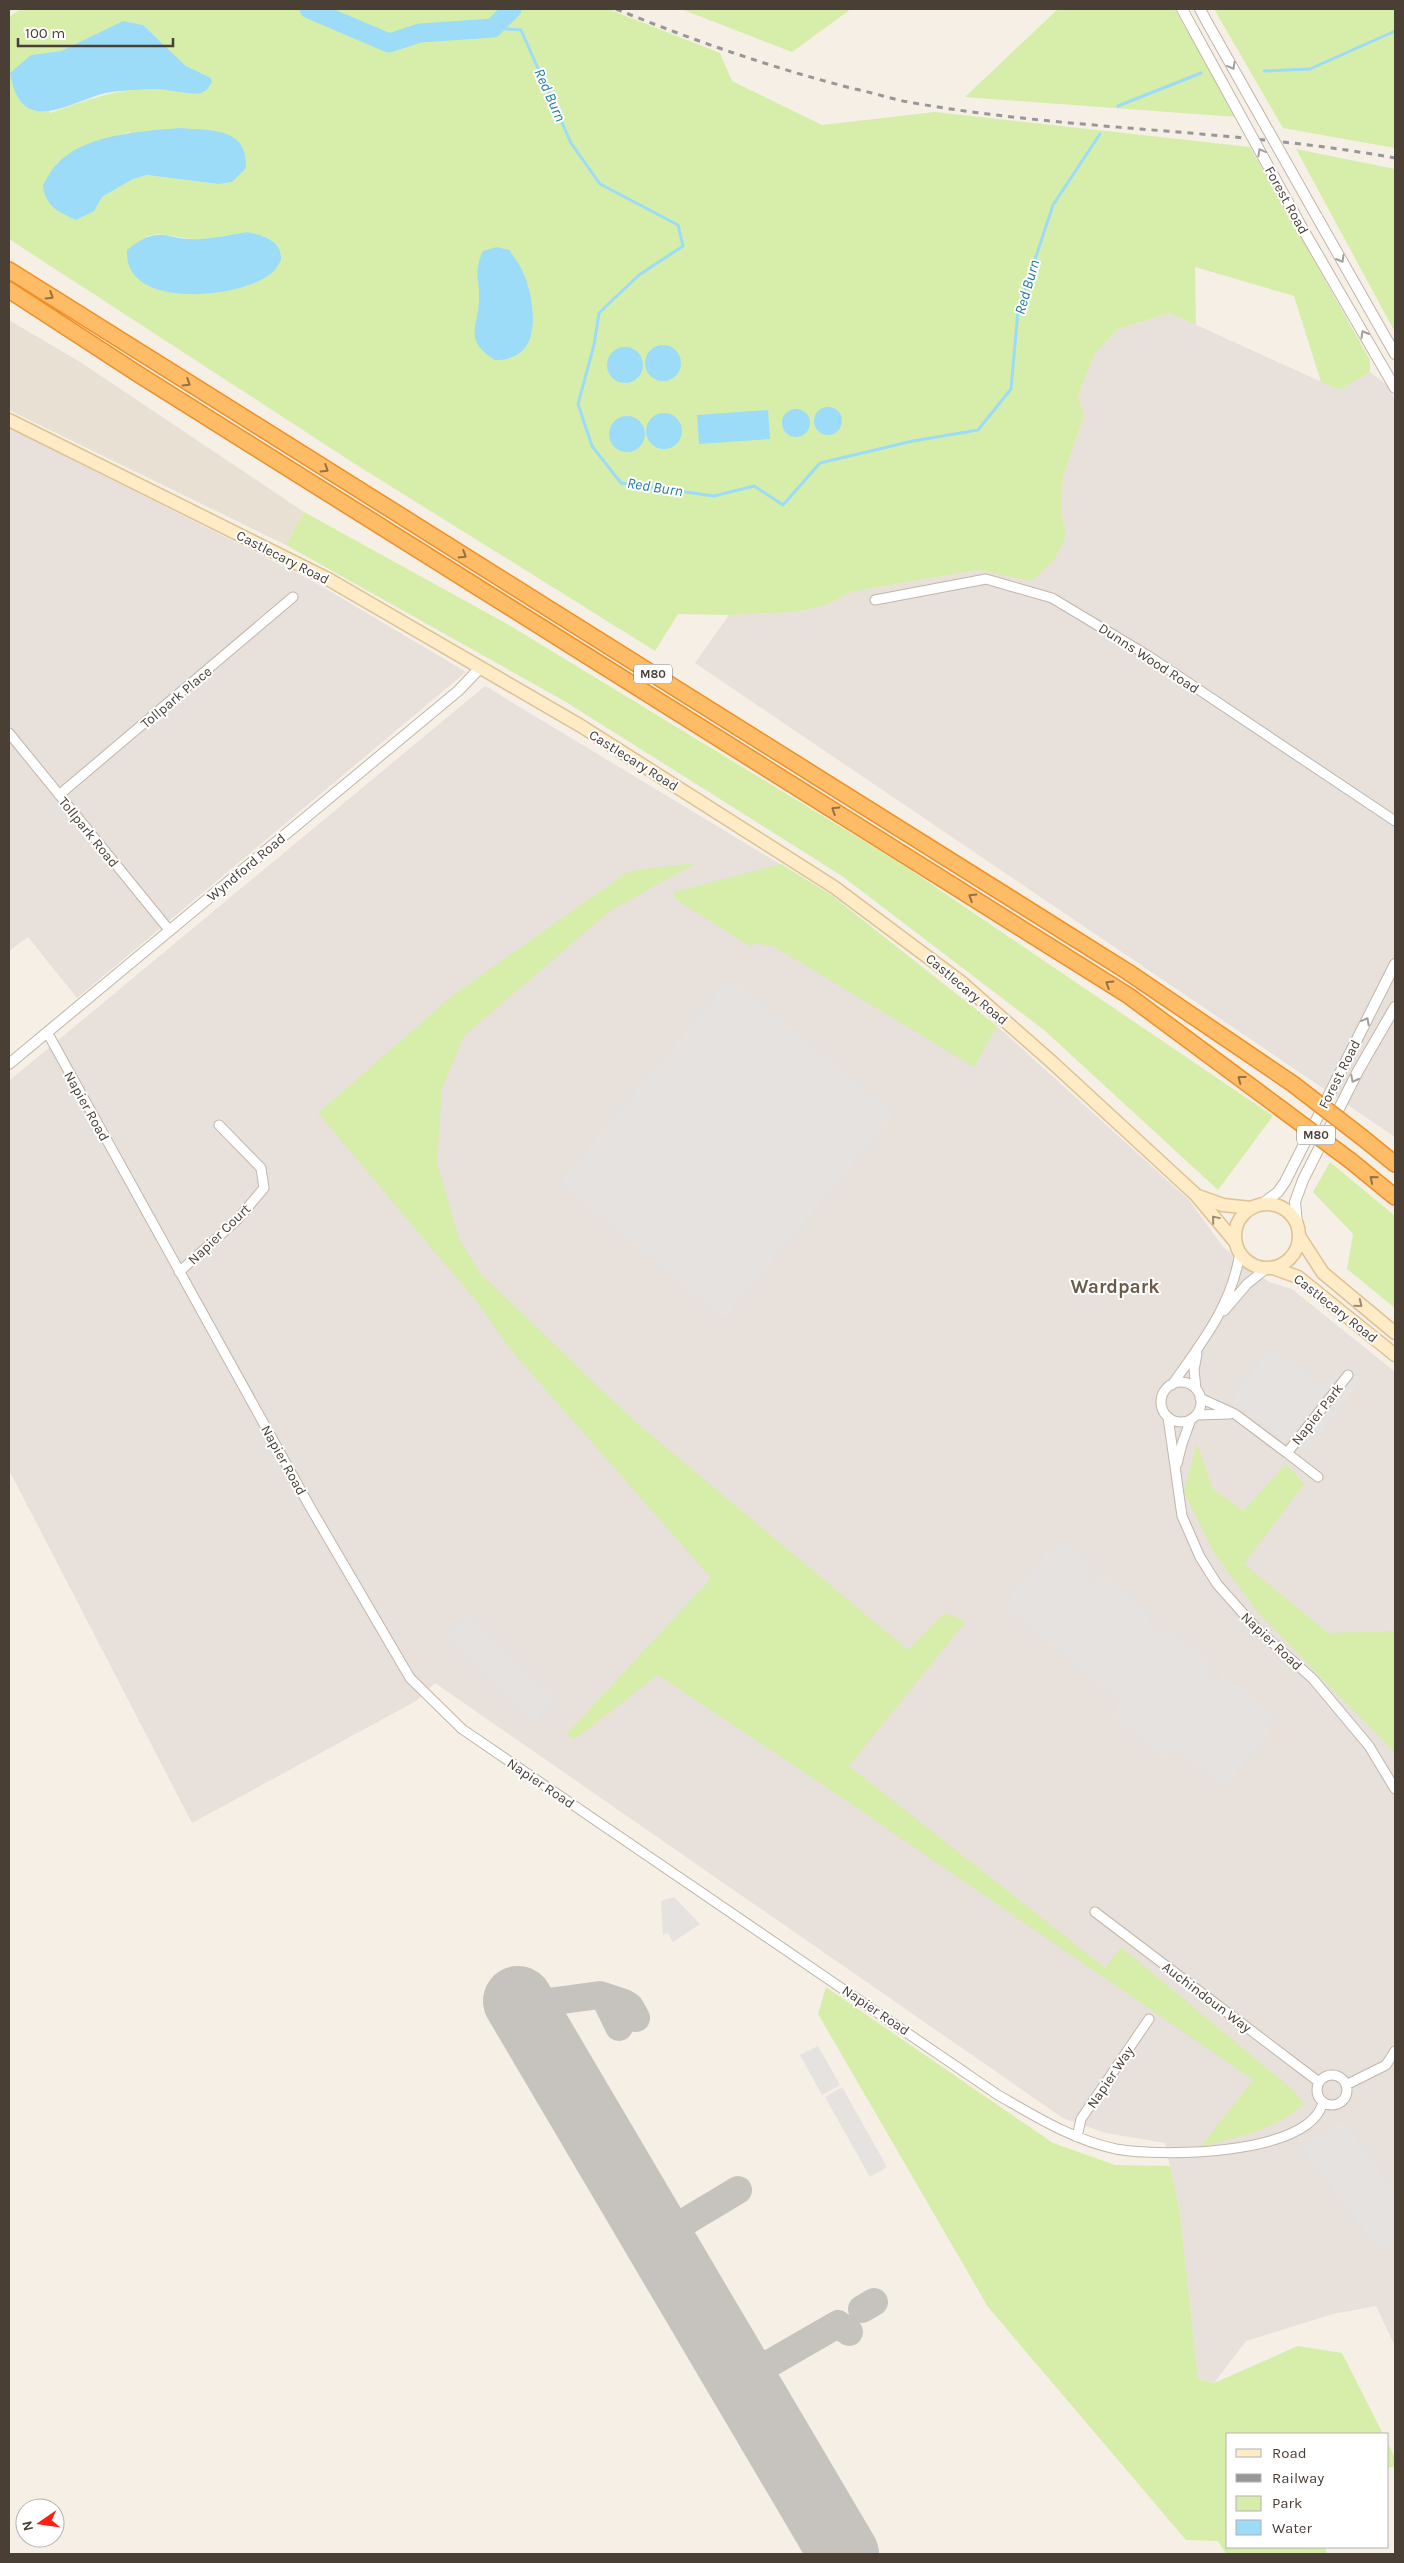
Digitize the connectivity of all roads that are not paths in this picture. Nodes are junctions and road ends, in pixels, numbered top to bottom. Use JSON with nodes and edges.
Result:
{"nodes":[{"id":1,"x":1182,"y":9,"type":"edge"},
{"id":2,"x":1200,"y":9,"type":"edge"},
{"id":3,"x":9,"y":270,"type":"edge"},
{"id":4,"x":9,"y":290,"type":"edge"},
{"id":5,"x":1395,"y":354,"type":"edge"},
{"id":6,"x":1395,"y":388,"type":"edge"},
{"id":7,"x":9,"y":420,"type":"edge"},
{"id":8,"x":293,"y":597,"type":"dead end"},
{"id":9,"x":875,"y":600,"type":"dead end"},
{"id":10,"x":480,"y":668,"type":"junction"},
{"id":11,"x":9,"y":733,"type":"edge"},
{"id":12,"x":59,"y":795,"type":"junction"},
{"id":13,"x":1395,"y":821,"type":"edge"},
{"id":14,"x":170,"y":931,"type":"junction"},
{"id":15,"x":1395,"y":964,"type":"edge"},
{"id":16,"x":1395,"y":1007,"type":"edge"},
{"id":17,"x":47,"y":1032,"type":"junction"},
{"id":18,"x":9,"y":1064,"type":"edge"},
{"id":19,"x":219,"y":1125,"type":"dead end"},
{"id":20,"x":1395,"y":1164,"type":"edge"},
{"id":21,"x":1195,"y":1194,"type":"junction"},
{"id":22,"x":1395,"y":1197,"type":"edge"},
{"id":23,"x":1257,"y":1206,"type":"junction"},
{"id":24,"x":1298,"y":1230,"type":"junction"},
{"id":25,"x":1238,"y":1248,"type":"junction"},
{"id":26,"x":1270,"y":1268,"type":"junction"},
{"id":27,"x":179,"y":1272,"type":"junction"},
{"id":28,"x":1218,"y":1316,"type":"junction"},
{"id":29,"x":1395,"y":1333,"type":"edge"},
{"id":30,"x":1197,"y":1351,"type":"junction"},
{"id":31,"x":1395,"y":1355,"type":"edge"},
{"id":32,"x":1348,"y":1375,"type":"dead end"},
{"id":33,"x":1172,"y":1385,"type":"junction"},
{"id":34,"x":1198,"y":1394,"type":"junction"},
{"id":35,"x":1235,"y":1414,"type":"junction"},
{"id":36,"x":1168,"y":1417,"type":"junction"},
{"id":37,"x":1194,"y":1417,"type":"junction"},
{"id":38,"x":1287,"y":1453,"type":"junction"},
{"id":39,"x":1318,"y":1477,"type":"dead end"},
{"id":40,"x":1175,"y":1479,"type":"junction"},
{"id":41,"x":1395,"y":1789,"type":"edge"},
{"id":42,"x":1095,"y":1912,"type":"dead end"},
{"id":43,"x":1149,"y":2019,"type":"dead end"},
{"id":44,"x":1395,"y":2051,"type":"edge"},
{"id":45,"x":1319,"y":2082,"type":"junction"},
{"id":46,"x":1346,"y":2085,"type":"junction"},
{"id":47,"x":1323,"y":2102,"type":"junction"},
{"id":48,"x":1077,"y":2137,"type":"junction"}],
"edges":[{"from":6,"to":1,"type":"street","name":"Forest Road","one_way":true,"bridge":true},
{"from":2,"to":5,"type":"street","name":"Forest Road","one_way":true,"bridge":true},
{"from":3,"to":20,"type":"highway","number":"M80","one_way":true,"bridge":true},
{"from":22,"to":4,"type":"highway","number":"M80","one_way":true,"bridge":true},
{"from":7,"to":10,"type":"main road","name":"Castlecary Road"},
{"from":8,"to":12,"type":"street","name":"Tollpark Place"},
{"from":9,"to":13,"type":"street","name":"Dunns Wood Road"},
{"from":10,"to":14,"type":"street","name":"Wyndford Road"},
{"from":10,"to":21,"type":"main road","name":"Castlecary Road"},
{"from":11,"to":12,"type":"street","name":"Tollpark Road"},
{"from":12,"to":14,"type":"street","name":"Tollpark Road"},
{"from":14,"to":17,"type":"street","name":"Wyndford Road"},
{"from":23,"to":15,"type":"street","name":"Forest Road","one_way":true},
{"from":16,"to":24,"type":"street","name":"Forest Road","one_way":true},
{"from":17,"to":18,"type":"street","name":"Wyndford Road"},
{"from":17,"to":27,"type":"street","name":"Napier Road"},
{"from":19,"to":27,"type":"street","name":"Napier Court"},
{"from":21,"to":23,"type":"main road","name":"Castlecary Road"},
{"from":25,"to":21,"type":"main road","name":"Castlecary Road","one_way":true},
{"from":23,"to":24,"type":"main road"},
{"from":23,"to":25,"type":"main road"},
{"from":24,"to":26,"type":"main road"},
{"from":24,"to":29,"type":"main road","name":"Castlecary Road","one_way":true},
{"from":25,"to":26,"type":"main road"},
{"from":25,"to":28,"type":"street"},
{"from":26,"to":28,"type":"street"},
{"from":26,"to":31,"type":"main road","name":"Castlecary Road"},
{"from":27,"to":48,"type":"street","name":"Napier Road"},
{"from":28,"to":30,"type":"street"},
{"from":30,"to":33,"type":"street"},
{"from":30,"to":34,"type":"street"},
{"from":32,"to":38,"type":"street","name":"Napier Park"},
{"from":33,"to":34,"type":"street"},
{"from":33,"to":36,"type":"street"},
{"from":34,"to":35,"type":"street","name":"Napier Park"},
{"from":34,"to":37,"type":"street"},
{"from":35,"to":37,"type":"street"},
{"from":35,"to":38,"type":"street","name":"Napier Park"},
{"from":36,"to":37,"type":"street"},
{"from":36,"to":40,"type":"street","name":"Napier Road"},
{"from":37,"to":40,"type":"street","name":"Napier Road"},
{"from":38,"to":39,"type":"street","name":"Napier Park"},
{"from":40,"to":41,"type":"street","name":"Napier Road"},
{"from":42,"to":45,"type":"street","name":"Auchindoun Way"},
{"from":43,"to":48,"type":"street","name":"Napier Way"},
{"from":44,"to":46,"type":"street"},
{"from":45,"to":46,"type":"street"},
{"from":45,"to":47,"type":"street"},
{"from":46,"to":47,"type":"street"},
{"from":47,"to":48,"type":"street","name":"Napier Road"}]}
